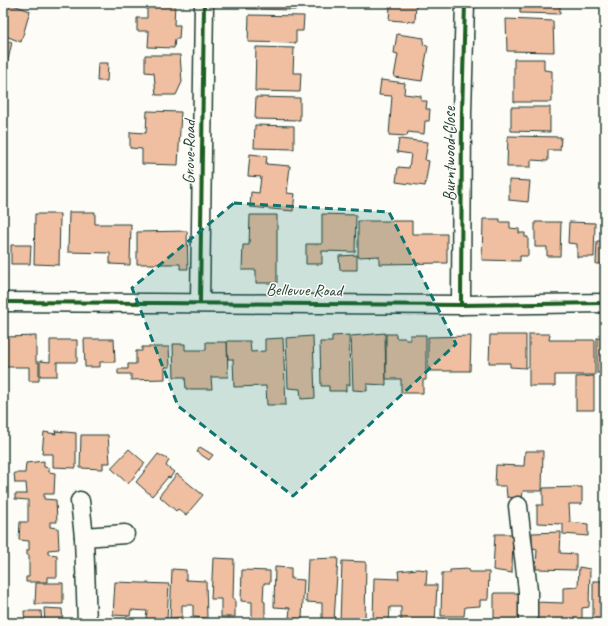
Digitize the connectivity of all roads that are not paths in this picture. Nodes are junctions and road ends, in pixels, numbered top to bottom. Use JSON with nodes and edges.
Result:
{"nodes":[{"id":1,"x":204,"y":3,"type":"edge"},
{"id":2,"x":465,"y":3,"type":"edge"},
{"id":3,"x":3,"y":302,"type":"edge"},
{"id":4,"x":200,"y":302,"type":"junction"},
{"id":5,"x":605,"y":303,"type":"edge"},
{"id":6,"x":461,"y":304,"type":"junction"},
{"id":7,"x":80,"y":501,"type":"dead end"},
{"id":8,"x":518,"y":506,"type":"dead end"},
{"id":9,"x":125,"y":534,"type":"dead end"},
{"id":10,"x":84,"y":537,"type":"junction"},
{"id":11,"x":87,"y":623,"type":"edge"},
{"id":12,"x":528,"y":623,"type":"edge"}],
"edges":[{"from":1,"to":4,"type":"street","name":"Grove Road"},
{"from":2,"to":6,"type":"street","name":"Burntwood Close"},
{"from":3,"to":4,"type":"street","name":"Bellevue Road"},
{"from":4,"to":6,"type":"street","name":"Bellevue Road"},
{"from":5,"to":6,"type":"street","name":"Bellevue Road"},
{"from":7,"to":10,"type":"street"},
{"from":8,"to":12,"type":"street"},
{"from":9,"to":10,"type":"street"},
{"from":10,"to":11,"type":"street"}]}
